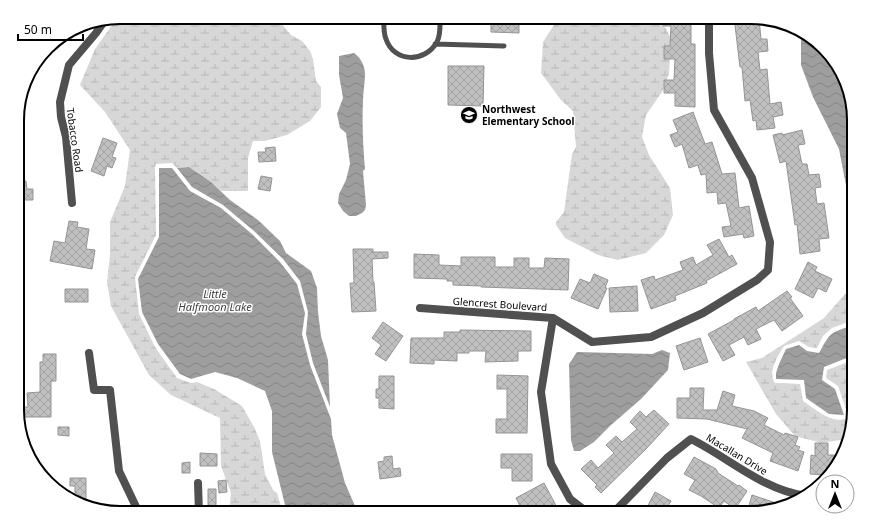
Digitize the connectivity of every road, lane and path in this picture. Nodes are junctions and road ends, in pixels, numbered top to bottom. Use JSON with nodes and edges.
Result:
{"nodes":[{"id":1,"x":384,"y":24,"type":"edge"},
{"id":2,"x":440,"y":24,"type":"edge"},
{"id":3,"x":708,"y":24,"type":"edge"},
{"id":4,"x":101,"y":26,"type":"edge"},
{"id":5,"x":435,"y":44,"type":"junction"},
{"id":6,"x":504,"y":46,"type":"dead end"},
{"id":7,"x":72,"y":203,"type":"dead end"},
{"id":8,"x":420,"y":308,"type":"dead end"},
{"id":9,"x":552,"y":318,"type":"junction"},
{"id":10,"x":89,"y":353,"type":"dead end"},
{"id":11,"x":198,"y":483,"type":"dead end"},
{"id":12,"x":797,"y":494,"type":"edge"},
{"id":13,"x":136,"y":506,"type":"edge"},
{"id":14,"x":199,"y":506,"type":"edge"},
{"id":15,"x":579,"y":506,"type":"edge"},
{"id":16,"x":620,"y":506,"type":"edge"}],
"edges":[{"from":1,"to":5,"type":"lane"},
{"from":2,"to":5,"type":"lane"},
{"from":3,"to":9,"type":"street","name":"Glencrest Boulevard"},
{"from":4,"to":7,"type":"street","name":"Tobacco Road"},
{"from":5,"to":6,"type":"lane"},
{"from":8,"to":9,"type":"street","name":"Glencrest Boulevard"},
{"from":9,"to":15,"type":"street"},
{"from":10,"to":13,"type":"street"},
{"from":11,"to":14,"type":"street"},
{"from":12,"to":16,"type":"street","name":"Macallan Drive"}]}
